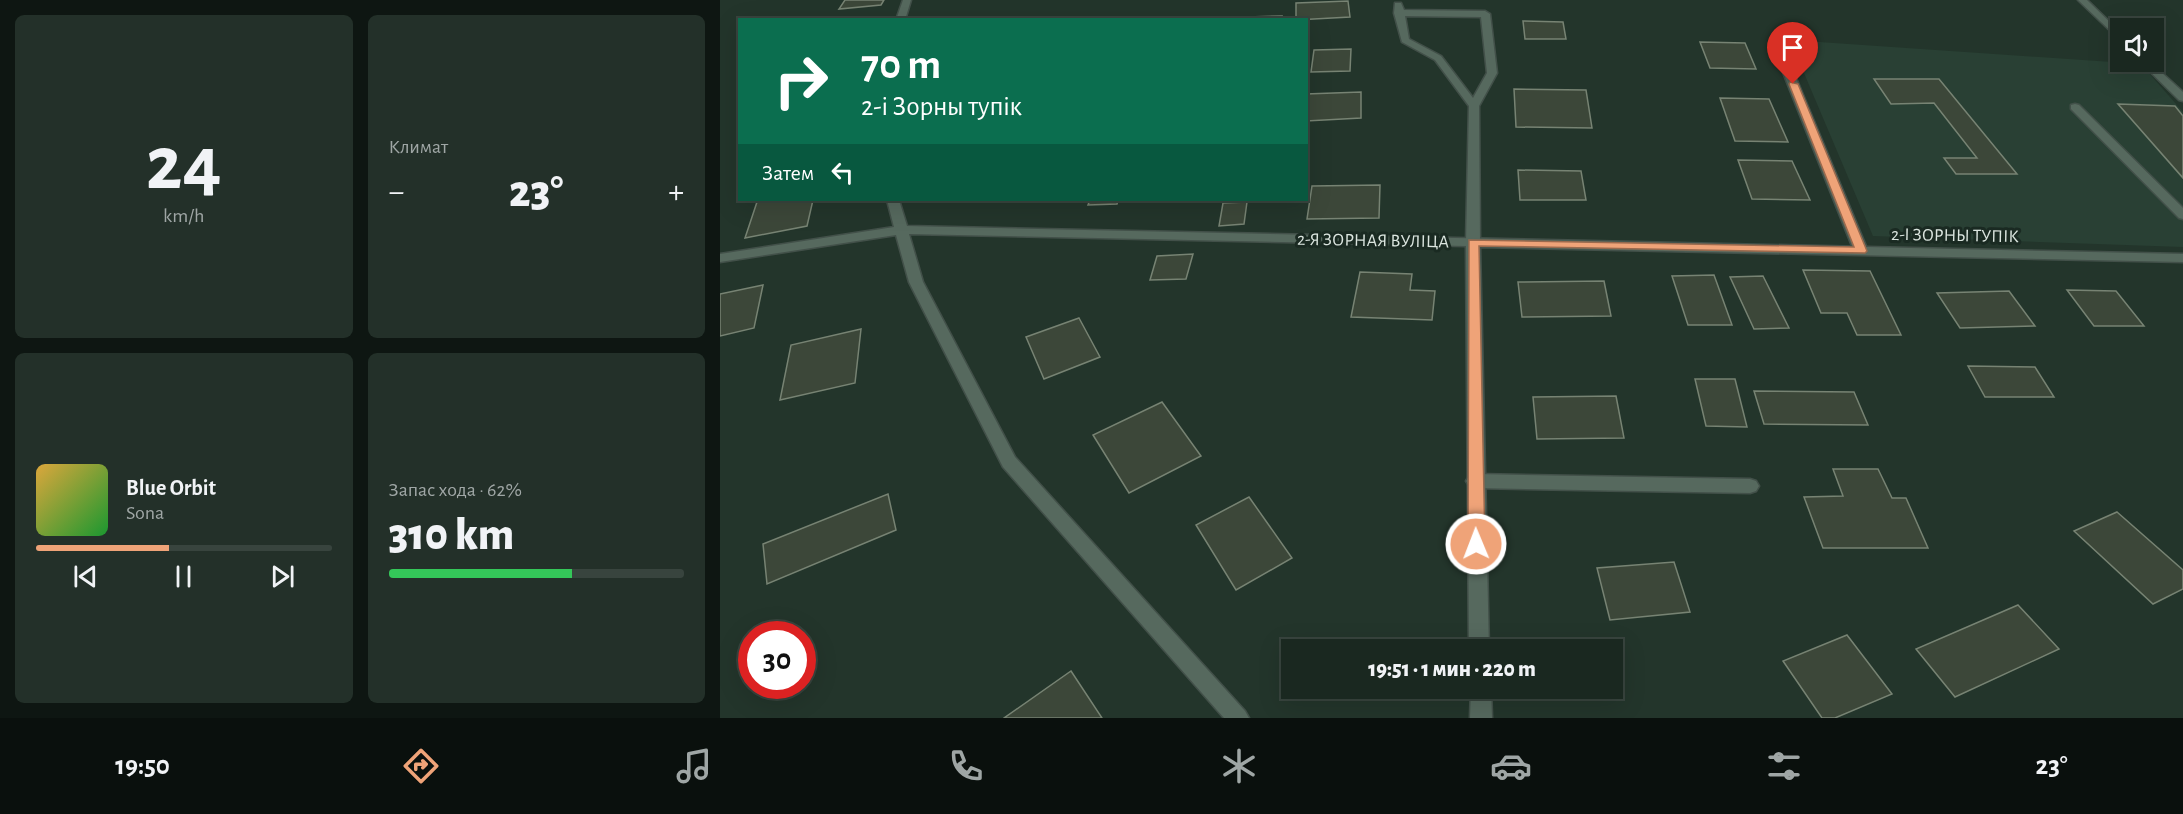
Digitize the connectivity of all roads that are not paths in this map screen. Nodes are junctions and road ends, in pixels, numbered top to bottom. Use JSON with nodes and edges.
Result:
{"nodes":[{"id":1,"x":907,"y":0,"type":"edge"},
{"id":2,"x":2082,"y":0,"type":"edge"},
{"id":3,"x":901,"y":18,"type":"edge"},
{"id":4,"x":2110,"y":27,"type":"edge"},
{"id":5,"x":1776,"y":42,"type":"dead end"},
{"id":6,"x":2156,"y":72,"type":"edge"},
{"id":7,"x":2183,"y":98,"type":"edge"},
{"id":8,"x":1474,"y":106,"type":"junction"},
{"id":9,"x":2075,"y":107,"type":"dead end"},
{"id":10,"x":893,"y":201,"type":"edge"},
{"id":11,"x":2183,"y":215,"type":"edge"},
{"id":12,"x":902,"y":230,"type":"junction"},
{"id":13,"x":1473,"y":242,"type":"junction"},
{"id":14,"x":1861,"y":251,"type":"junction"},
{"id":15,"x":720,"y":258,"type":"edge"},
{"id":16,"x":2183,"y":258,"type":"edge"},
{"id":17,"x":1475,"y":481,"type":"junction"},
{"id":18,"x":1750,"y":486,"type":"dead end"},
{"id":19,"x":1479,"y":639,"type":"edge"},
{"id":20,"x":1480,"y":699,"type":"edge"},
{"id":21,"x":1238,"y":718,"type":"edge"},
{"id":22,"x":1481,"y":718,"type":"edge"}],
"edges":[{"from":1,"to":3,"type":"street"},
{"from":2,"to":4,"type":"street"},
{"from":5,"to":14,"type":"street"},
{"from":6,"to":7,"type":"street"},
{"from":8,"to":8,"type":"street"},
{"from":8,"to":13,"type":"street"},
{"from":9,"to":11,"type":"street"},
{"from":10,"to":12,"type":"street"},
{"from":12,"to":13,"type":"street","name":"2-Я ЗОРНАЯ ВУЛІЦА"},
{"from":12,"to":15,"type":"street","name":"2-Я ЗОРНАЯ ВУЛІЦА"},
{"from":12,"to":21,"type":"street"},
{"from":13,"to":14,"type":"street","name":"2-І ЗОРНЫ ТУПІК"},
{"from":13,"to":17,"type":"street","name":"2-Я ЗОРНАЯ ВУЛІЦА"},
{"from":14,"to":16,"type":"street","name":"2-І ЗОРНЫ ТУПІК"},
{"from":17,"to":18,"type":"street"},
{"from":17,"to":19,"type":"street","name":"2-Я ЗОРНАЯ ВУЛІЦА"},
{"from":20,"to":22,"type":"street"}]}
